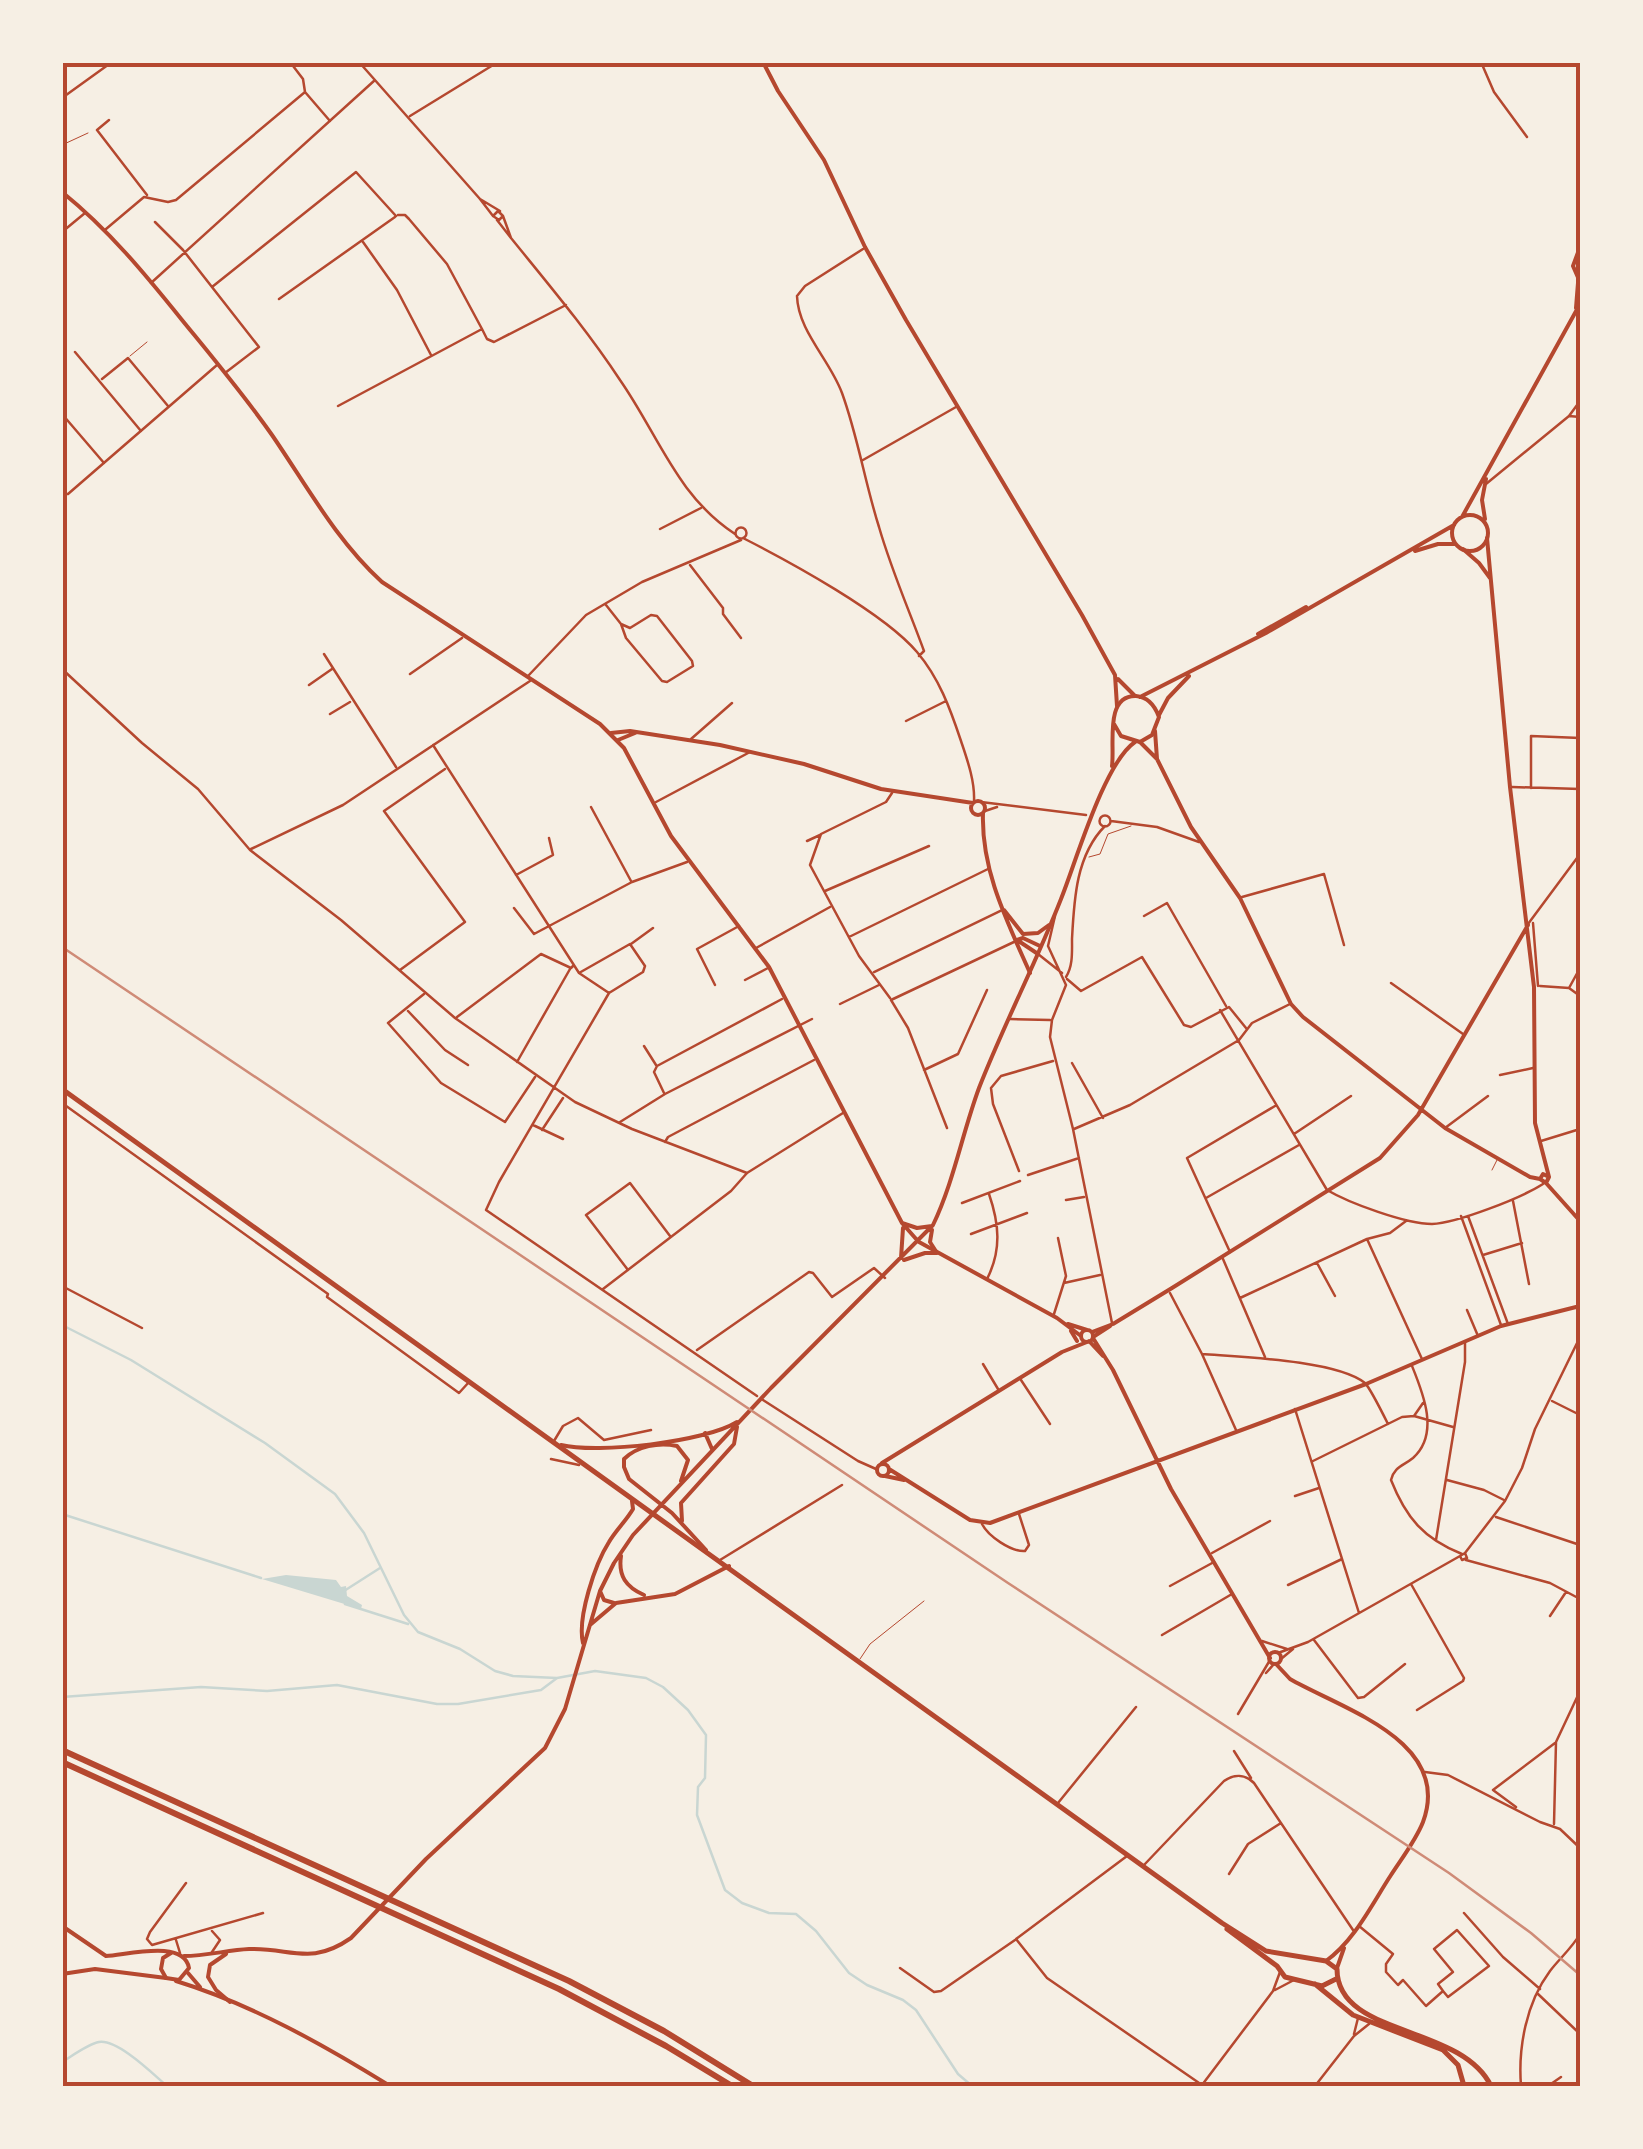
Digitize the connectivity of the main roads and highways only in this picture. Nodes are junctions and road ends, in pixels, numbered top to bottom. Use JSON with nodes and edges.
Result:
{"nodes":[{"id":1,"x":62,"y":1088,"type":"edge"},
{"id":2,"x":62,"y":1750,"type":"edge"},
{"id":3,"x":62,"y":1762,"type":"edge"},
{"id":4,"x":1222,"y":1923,"type":"junction"},
{"id":5,"x":1287,"y":1955,"type":"junction"},
{"id":6,"x":1279,"y":1970,"type":"junction"},
{"id":7,"x":1336,"y":1978,"type":"junction"},
{"id":8,"x":1315,"y":1984,"type":"junction"},
{"id":9,"x":1475,"y":2068,"type":"junction"},
{"id":10,"x":1462,"y":2077,"type":"junction"},
{"id":11,"x":1489,"y":2085,"type":"edge"},
{"id":12,"x":732,"y":2086,"type":"edge"},
{"id":13,"x":752,"y":2086,"type":"edge"},
{"id":14,"x":1464,"y":2086,"type":"edge"}],
"edges":[{"from":1,"to":4,"type":"main road"},
{"from":2,"to":13,"type":"highway"},
{"from":3,"to":12,"type":"highway"},
{"from":4,"to":5,"type":"main road"},
{"from":4,"to":6,"type":"main road"},
{"from":5,"to":6,"type":"main road"},
{"from":5,"to":7,"type":"main road"},
{"from":6,"to":8,"type":"main road"},
{"from":7,"to":8,"type":"main road"},
{"from":7,"to":9,"type":"main road"},
{"from":8,"to":10,"type":"main road"},
{"from":9,"to":10,"type":"main road"},
{"from":9,"to":11,"type":"main road"},
{"from":10,"to":14,"type":"main road"}]}
